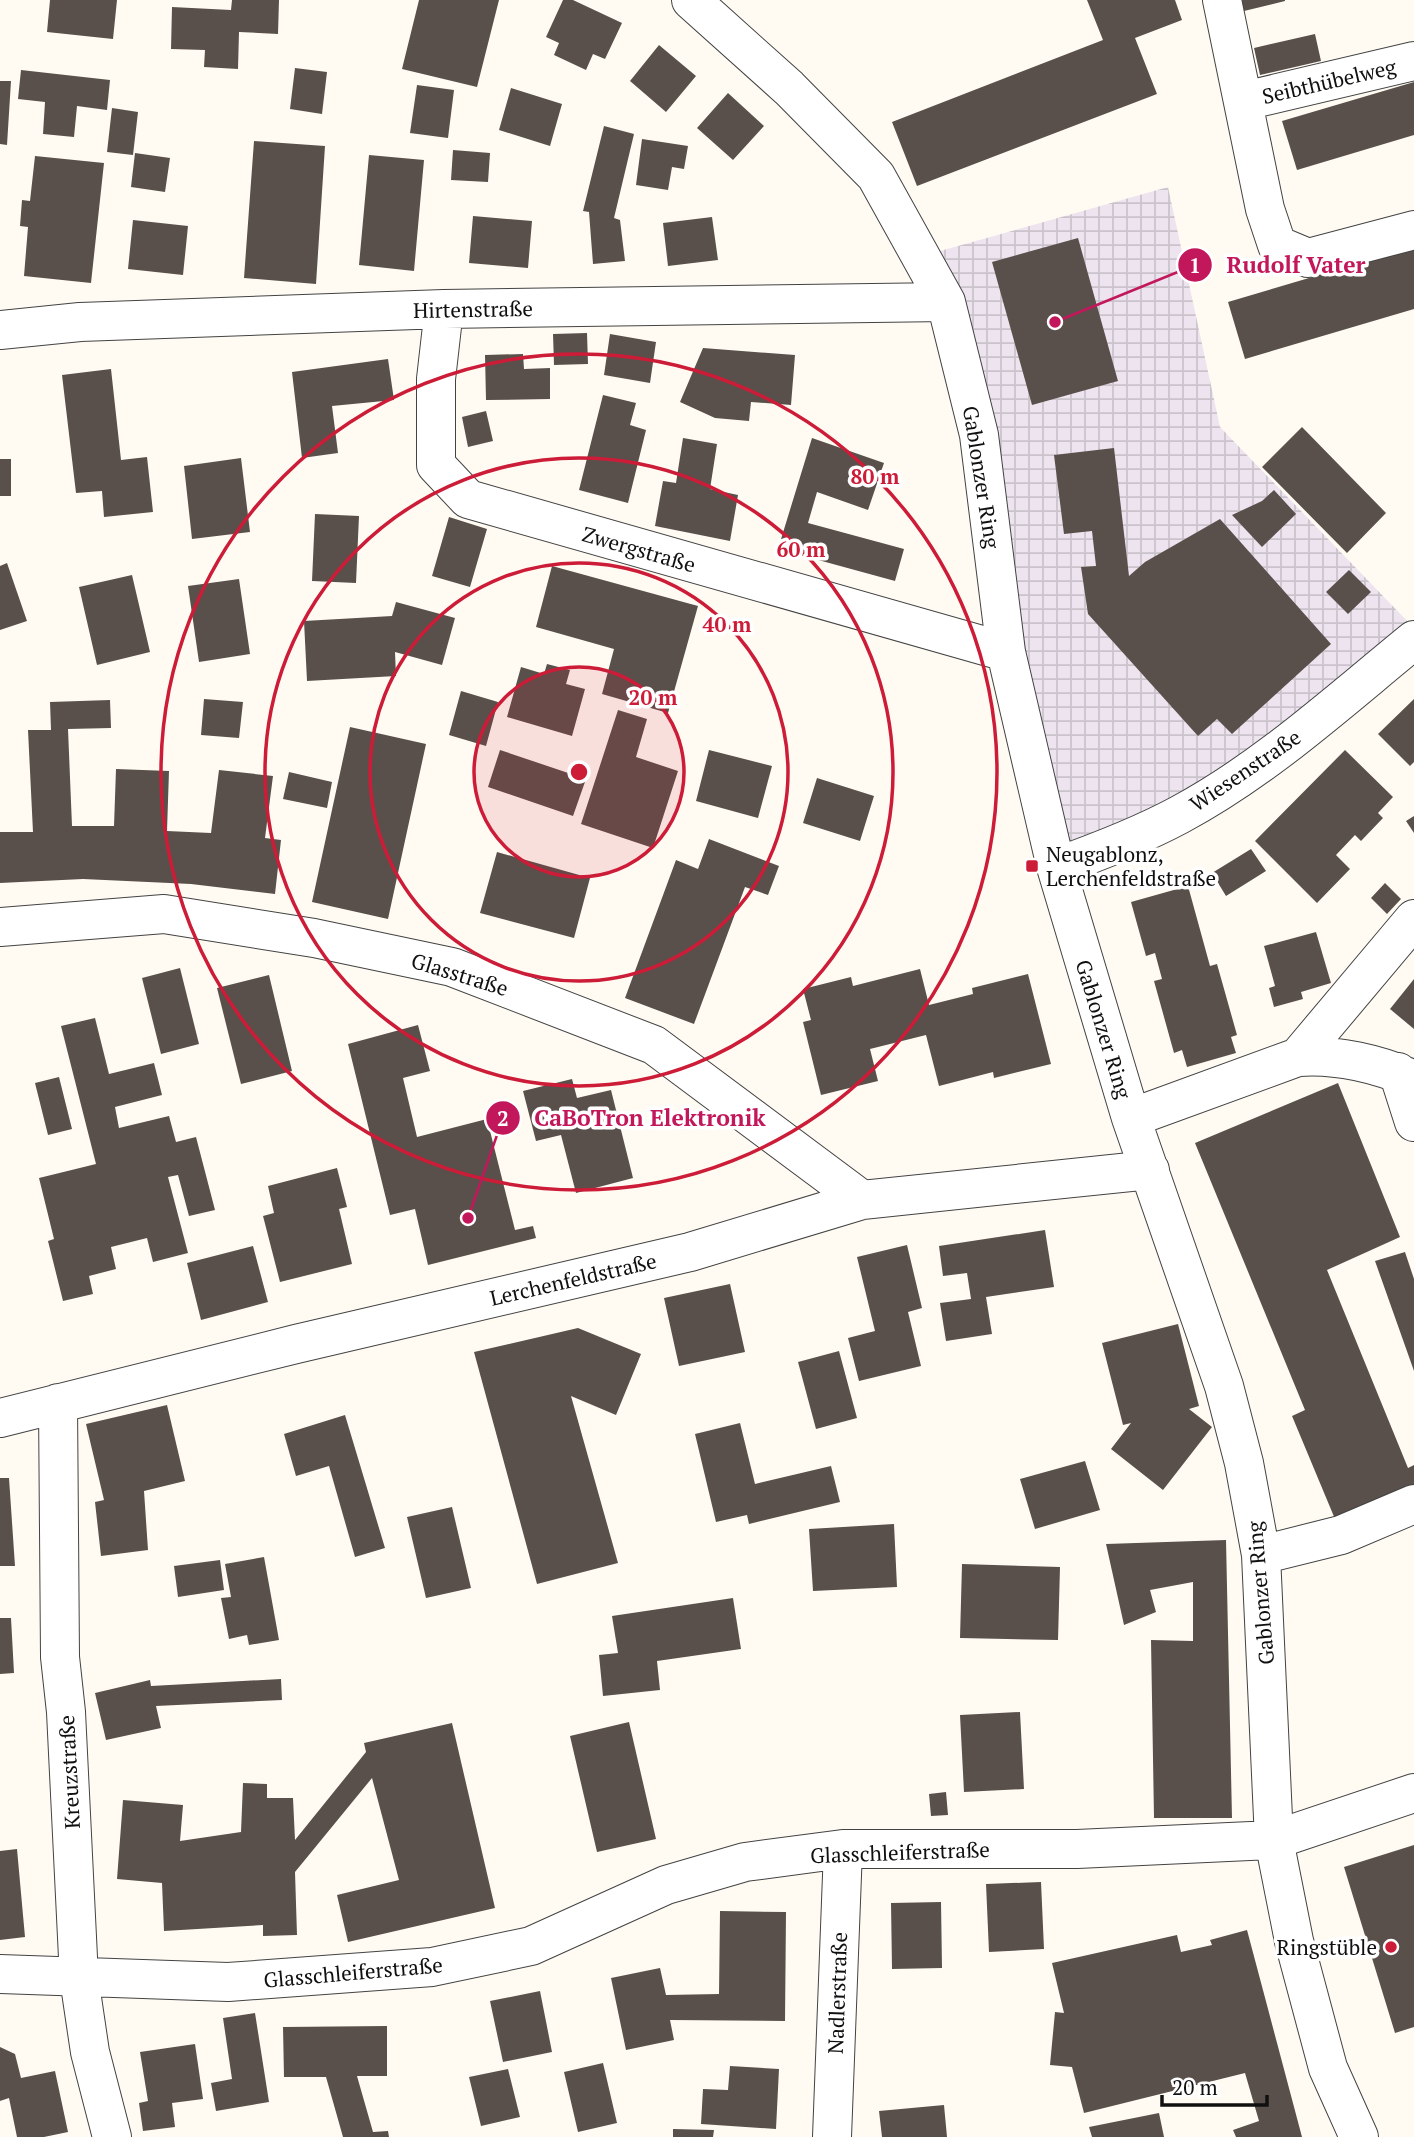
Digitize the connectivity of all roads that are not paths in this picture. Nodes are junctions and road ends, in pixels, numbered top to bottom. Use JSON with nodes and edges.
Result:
{"nodes":[{"id":1,"x":691,"y":0,"type":"edge"},
{"id":2,"x":1222,"y":0,"type":"edge"},
{"id":3,"x":1414,"y":61,"type":"edge"},
{"id":4,"x":1244,"y":101,"type":"junction"},
{"id":5,"x":1414,"y":230,"type":"edge"},
{"id":6,"x":946,"y":302,"type":"junction"},
{"id":7,"x":444,"y":309,"type":"junction"},
{"id":8,"x":0,"y":330,"type":"edge"},
{"id":9,"x":1414,"y":640,"type":"edge"},
{"id":10,"x":1006,"y":652,"type":"junction"},
{"id":11,"x":1056,"y":867,"type":"junction"},
{"id":12,"x":1414,"y":919,"type":"edge"},
{"id":13,"x":0,"y":927,"type":"edge"},
{"id":14,"x":1298,"y":1057,"type":"junction"},
{"id":15,"x":1406,"y":1076,"type":"edge"},
{"id":16,"x":1131,"y":1118,"type":"junction"},
{"id":17,"x":1414,"y":1122,"type":"edge"},
{"id":18,"x":1150,"y":1170,"type":"junction"},
{"id":19,"x":862,"y":1200,"type":"junction"},
{"id":20,"x":58,"y":1403,"type":"junction"},
{"id":21,"x":0,"y":1418,"type":"edge"},
{"id":22,"x":1414,"y":1503,"type":"edge"},
{"id":23,"x":1261,"y":1555,"type":"junction"},
{"id":24,"x":1414,"y":1793,"type":"edge"},
{"id":25,"x":1274,"y":1840,"type":"junction"},
{"id":26,"x":843,"y":1849,"type":"junction"},
{"id":27,"x":0,"y":1974,"type":"edge"},
{"id":28,"x":79,"y":1978,"type":"junction"},
{"id":29,"x":112,"y":2137,"type":"edge"},
{"id":30,"x":832,"y":2137,"type":"edge"},
{"id":31,"x":1359,"y":2137,"type":"edge"}],
"edges":[{"from":1,"to":6,"type":"street","name":"Gablonzer Ring"},
{"from":2,"to":4,"type":"street","name":"Seibthübelweg"},
{"from":3,"to":4,"type":"street","name":"Seibthübelweg"},
{"from":4,"to":5,"type":"street","name":"Seibthübelweg"},
{"from":6,"to":7,"type":"street","name":"Hirtenstraße"},
{"from":6,"to":10,"type":"street","name":"Gablonzer Ring"},
{"from":7,"to":8,"type":"street","name":"Hirtenstraße"},
{"from":7,"to":10,"type":"street","name":"Zwergstraße"},
{"from":9,"to":11,"type":"street","name":"Wiesenstraße"},
{"from":10,"to":11,"type":"street","name":"Gablonzer Ring"},
{"from":11,"to":16,"type":"street","name":"Gablonzer Ring"},
{"from":12,"to":14,"type":"street"},
{"from":13,"to":19,"type":"street","name":"Glasstraße"},
{"from":14,"to":15,"type":"street"},
{"from":14,"to":16,"type":"street"},
{"from":15,"to":17,"type":"street"},
{"from":16,"to":18,"type":"street","name":"Gablonzer Ring"},
{"from":18,"to":19,"type":"street","name":"Lerchenfeldstraße"},
{"from":18,"to":23,"type":"street","name":"Gablonzer Ring"},
{"from":19,"to":20,"type":"street","name":"Lerchenfeldstraße"},
{"from":20,"to":21,"type":"street","name":"Lerchenfeldstraße"},
{"from":20,"to":28,"type":"street","name":"Kreuzstraße"},
{"from":22,"to":23,"type":"street"},
{"from":23,"to":25,"type":"street","name":"Gablonzer Ring"},
{"from":24,"to":25,"type":"street","name":"Glasschleiferstraße"},
{"from":25,"to":26,"type":"street","name":"Glasschleiferstraße"},
{"from":25,"to":31,"type":"street","name":"Gablonzer Ring"},
{"from":26,"to":28,"type":"street","name":"Glasschleiferstraße"},
{"from":26,"to":30,"type":"street","name":"Nadlerstraße"},
{"from":27,"to":28,"type":"street","name":"Glasschleiferstraße"},
{"from":28,"to":29,"type":"street","name":"Kreuzstraße"}]}
